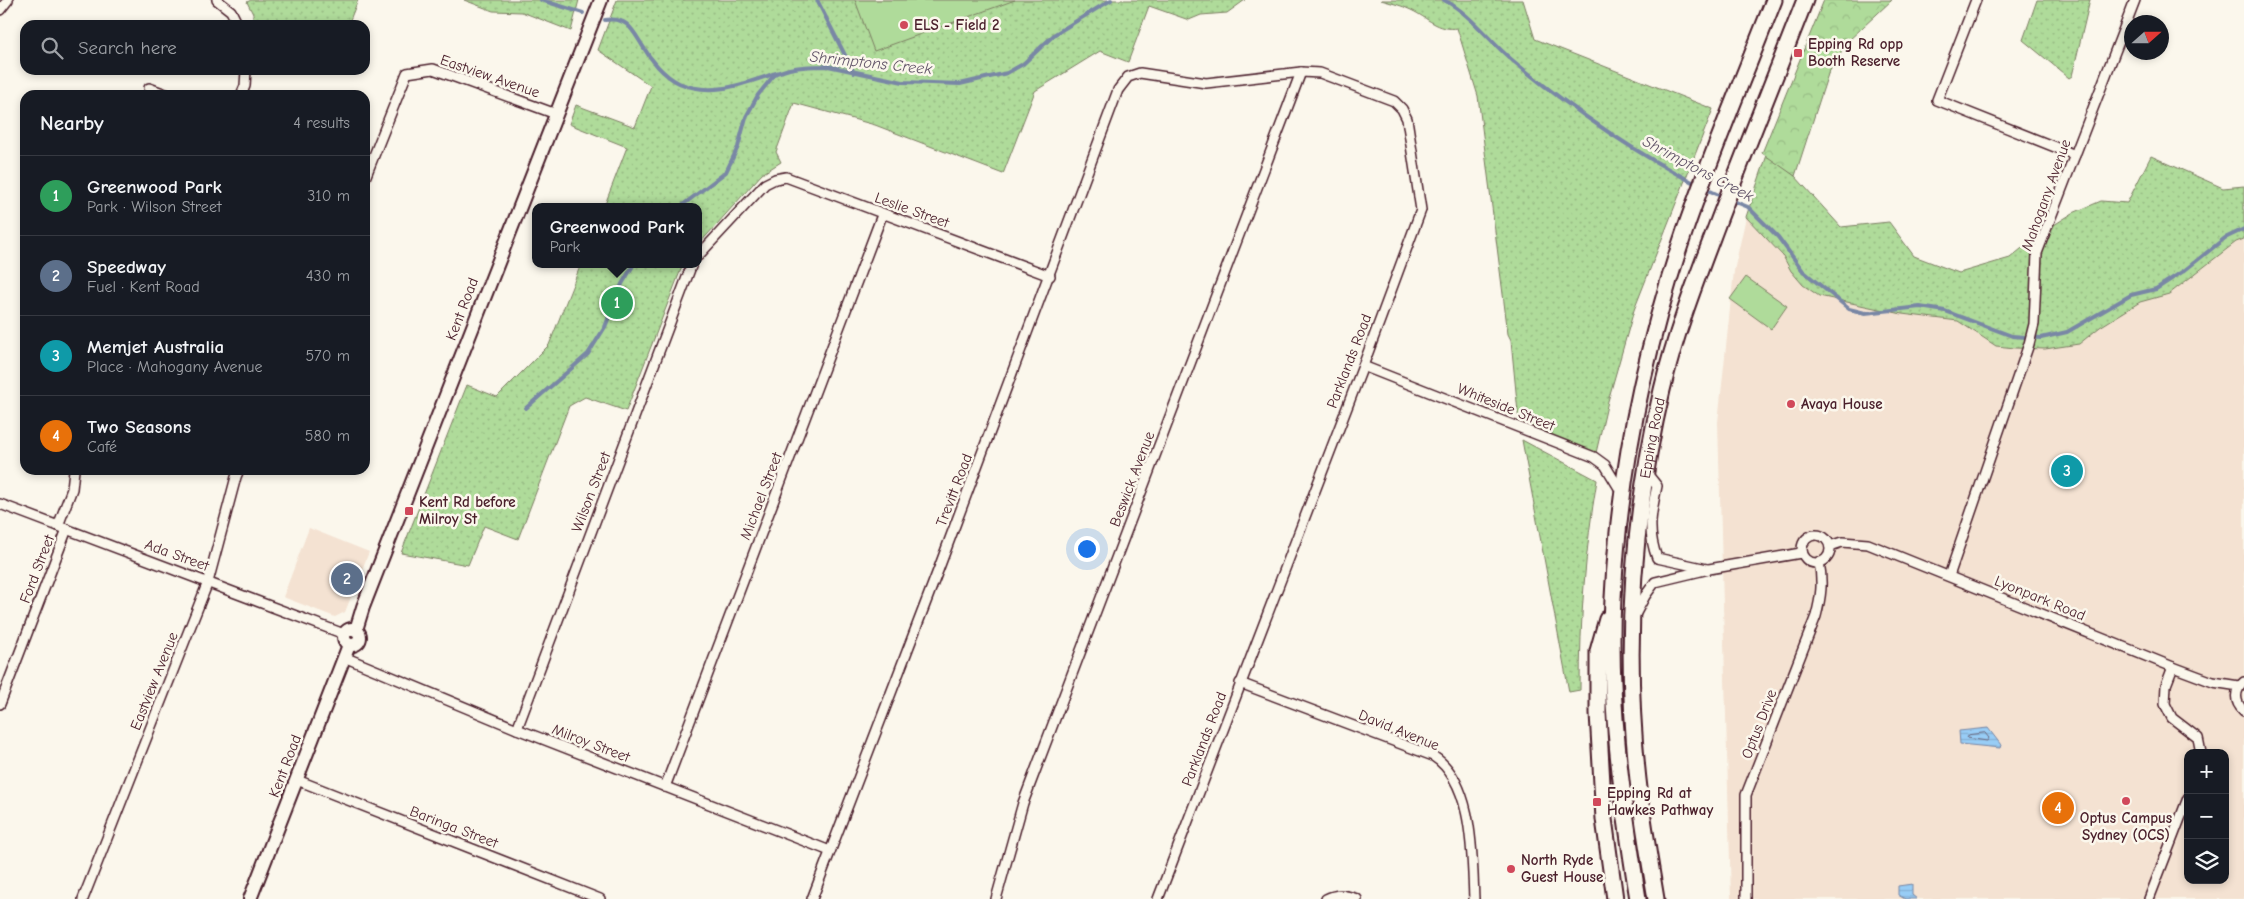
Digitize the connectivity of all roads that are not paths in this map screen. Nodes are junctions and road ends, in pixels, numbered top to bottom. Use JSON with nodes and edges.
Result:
{"nodes":[{"id":1,"x":8,"y":0,"type":"edge"},
{"id":2,"x":217,"y":0,"type":"edge"},
{"id":3,"x":600,"y":0,"type":"edge"},
{"id":4,"x":1774,"y":0,"type":"edge"},
{"id":5,"x":1805,"y":0,"type":"edge"},
{"id":6,"x":1976,"y":0,"type":"edge"},
{"id":7,"x":2135,"y":0,"type":"edge"},
{"id":8,"x":0,"y":10,"type":"edge"},
{"id":9,"x":236,"y":20,"type":"edge"},
{"id":10,"x":1301,"y":72,"type":"junction"},
{"id":11,"x":246,"y":75,"type":"edge"},
{"id":12,"x":149,"y":88,"type":"dead end"},
{"id":13,"x":154,"y":90,"type":"edge"},
{"id":14,"x":243,"y":90,"type":"edge"},
{"id":15,"x":1118,"y":90,"type":"joint"},
{"id":16,"x":556,"y":114,"type":"junction"},
{"id":17,"x":2074,"y":155,"type":"junction"},
{"id":18,"x":370,"y":166,"type":"edge"},
{"id":19,"x":882,"y":214,"type":"junction"},
{"id":20,"x":702,"y":252,"type":"edge"},
{"id":21,"x":690,"y":268,"type":"edge"},
{"id":22,"x":1050,"y":276,"type":"junction"},
{"id":23,"x":1363,"y":366,"type":"junction"},
{"id":24,"x":1645,"y":471,"type":"junction"},
{"id":25,"x":73,"y":475,"type":"edge"},
{"id":26,"x":237,"y":475,"type":"edge"},
{"id":27,"x":1623,"y":495,"type":"junction"},
{"id":28,"x":0,"y":504,"type":"edge"},
{"id":29,"x":63,"y":527,"type":"junction"},
{"id":30,"x":1830,"y":546,"type":"junction"},
{"id":31,"x":1801,"y":553,"type":"junction"},
{"id":32,"x":1819,"y":562,"type":"junction"},
{"id":33,"x":1710,"y":569,"type":"junction"},
{"id":34,"x":1949,"y":576,"type":"junction"},
{"id":35,"x":208,"y":582,"type":"junction"},
{"id":36,"x":1613,"y":599,"type":"junction"},
{"id":37,"x":1631,"y":625,"type":"junction"},
{"id":38,"x":348,"y":642,"type":"junction"},
{"id":39,"x":2173,"y":667,"type":"junction"},
{"id":40,"x":1240,"y":683,"type":"junction"},
{"id":41,"x":2242,"y":684,"type":"edge"},
{"id":42,"x":0,"y":704,"type":"edge"},
{"id":43,"x":2244,"y":710,"type":"edge"},
{"id":44,"x":517,"y":729,"type":"junction"},
{"id":45,"x":2200,"y":749,"type":"edge"},
{"id":46,"x":297,"y":780,"type":"junction"},
{"id":47,"x":665,"y":787,"type":"junction"},
{"id":48,"x":2184,"y":808,"type":"edge"},
{"id":49,"x":830,"y":851,"type":"junction"},
{"id":50,"x":83,"y":899,"type":"edge"},
{"id":51,"x":250,"y":899,"type":"edge"},
{"id":52,"x":600,"y":899,"type":"edge"},
{"id":53,"x":812,"y":899,"type":"edge"},
{"id":54,"x":996,"y":899,"type":"edge"},
{"id":55,"x":1158,"y":899,"type":"edge"},
{"id":56,"x":1326,"y":899,"type":"edge"},
{"id":57,"x":1357,"y":899,"type":"edge"},
{"id":58,"x":1474,"y":899,"type":"edge"},
{"id":59,"x":1615,"y":899,"type":"edge"},
{"id":60,"x":1638,"y":899,"type":"edge"},
{"id":61,"x":1656,"y":899,"type":"edge"},
{"id":62,"x":1746,"y":899,"type":"edge"},
{"id":63,"x":2149,"y":899,"type":"edge"}],
"edges":[{"from":1,"to":8,"type":"street"},
{"from":2,"to":9,"type":"street"},
{"from":3,"to":16,"type":"street","name":"Kent Road"},
{"from":4,"to":27,"type":"main road","name":"Epping Road"},
{"from":5,"to":24,"type":"main road","name":"Epping Road"},
{"from":6,"to":17,"type":"street"},
{"from":7,"to":17,"type":"street","name":"Mahogany Avenue"},
{"from":10,"to":15,"type":"street","name":"Parklands Road"},
{"from":10,"to":23,"type":"street","name":"Parklands Road"},
{"from":10,"to":54,"type":"street","name":"Beswick Avenue"},
{"from":11,"to":14,"type":"street"},
{"from":12,"to":13,"type":"street"},
{"from":15,"to":22,"type":"street","name":"Trevitt Road"},
{"from":16,"to":18,"type":"street","name":"Eastview Avenue"},
{"from":16,"to":38,"type":"street","name":"Kent Road"},
{"from":17,"to":34,"type":"street","name":"Mahogany Avenue"},
{"from":19,"to":20,"type":"street","name":"Leslie Street"},
{"from":19,"to":22,"type":"street","name":"Leslie Street"},
{"from":19,"to":47,"type":"street","name":"Michael Street"},
{"from":21,"to":44,"type":"street","name":"Wilson Street"},
{"from":22,"to":49,"type":"street","name":"Trevitt Road"},
{"from":23,"to":27,"type":"street","name":"Whiteside Street"},
{"from":23,"to":40,"type":"street","name":"Parklands Road"},
{"from":24,"to":33,"type":"street"},
{"from":24,"to":37,"type":"main road","name":"Epping Road"},
{"from":25,"to":29,"type":"street","name":"Ford Street"},
{"from":26,"to":35,"type":"street","name":"Eastview Avenue"},
{"from":27,"to":36,"type":"main road","name":"Epping Road"},
{"from":28,"to":29,"type":"street","name":"Ada Street"},
{"from":29,"to":35,"type":"street","name":"Ada Street"},
{"from":29,"to":42,"type":"street","name":"Ford Street"},
{"from":30,"to":31,"type":"street"},
{"from":30,"to":32,"type":"street"},
{"from":30,"to":34,"type":"street","name":"Lyonpark Road"},
{"from":31,"to":32,"type":"street"},
{"from":31,"to":33,"type":"street"},
{"from":32,"to":62,"type":"street","name":"Optus Drive"},
{"from":33,"to":37,"type":"street"},
{"from":34,"to":39,"type":"street","name":"Lyonpark Road"},
{"from":35,"to":38,"type":"street","name":"Ada Street"},
{"from":35,"to":50,"type":"street","name":"Eastview Avenue"},
{"from":36,"to":59,"type":"main road"},
{"from":36,"to":60,"type":"main road","name":"Epping Road"},
{"from":37,"to":61,"type":"main road","name":"Epping Road"},
{"from":38,"to":44,"type":"street","name":"Milroy Street"},
{"from":38,"to":46,"type":"street","name":"Kent Road"},
{"from":39,"to":41,"type":"street","name":"Lyonpark Road"},
{"from":39,"to":45,"type":"street"},
{"from":40,"to":55,"type":"street","name":"Parklands Road"},
{"from":40,"to":58,"type":"street","name":"David Avenue"},
{"from":41,"to":43,"type":"street"},
{"from":44,"to":47,"type":"street","name":"Milroy Street"},
{"from":46,"to":51,"type":"street","name":"Kent Road"},
{"from":46,"to":52,"type":"street","name":"Baringa Street"},
{"from":47,"to":49,"type":"street","name":"Milroy Street"},
{"from":48,"to":63,"type":"street"},
{"from":49,"to":53,"type":"street","name":"Trevitt Road"},
{"from":56,"to":57,"type":"street"}]}
